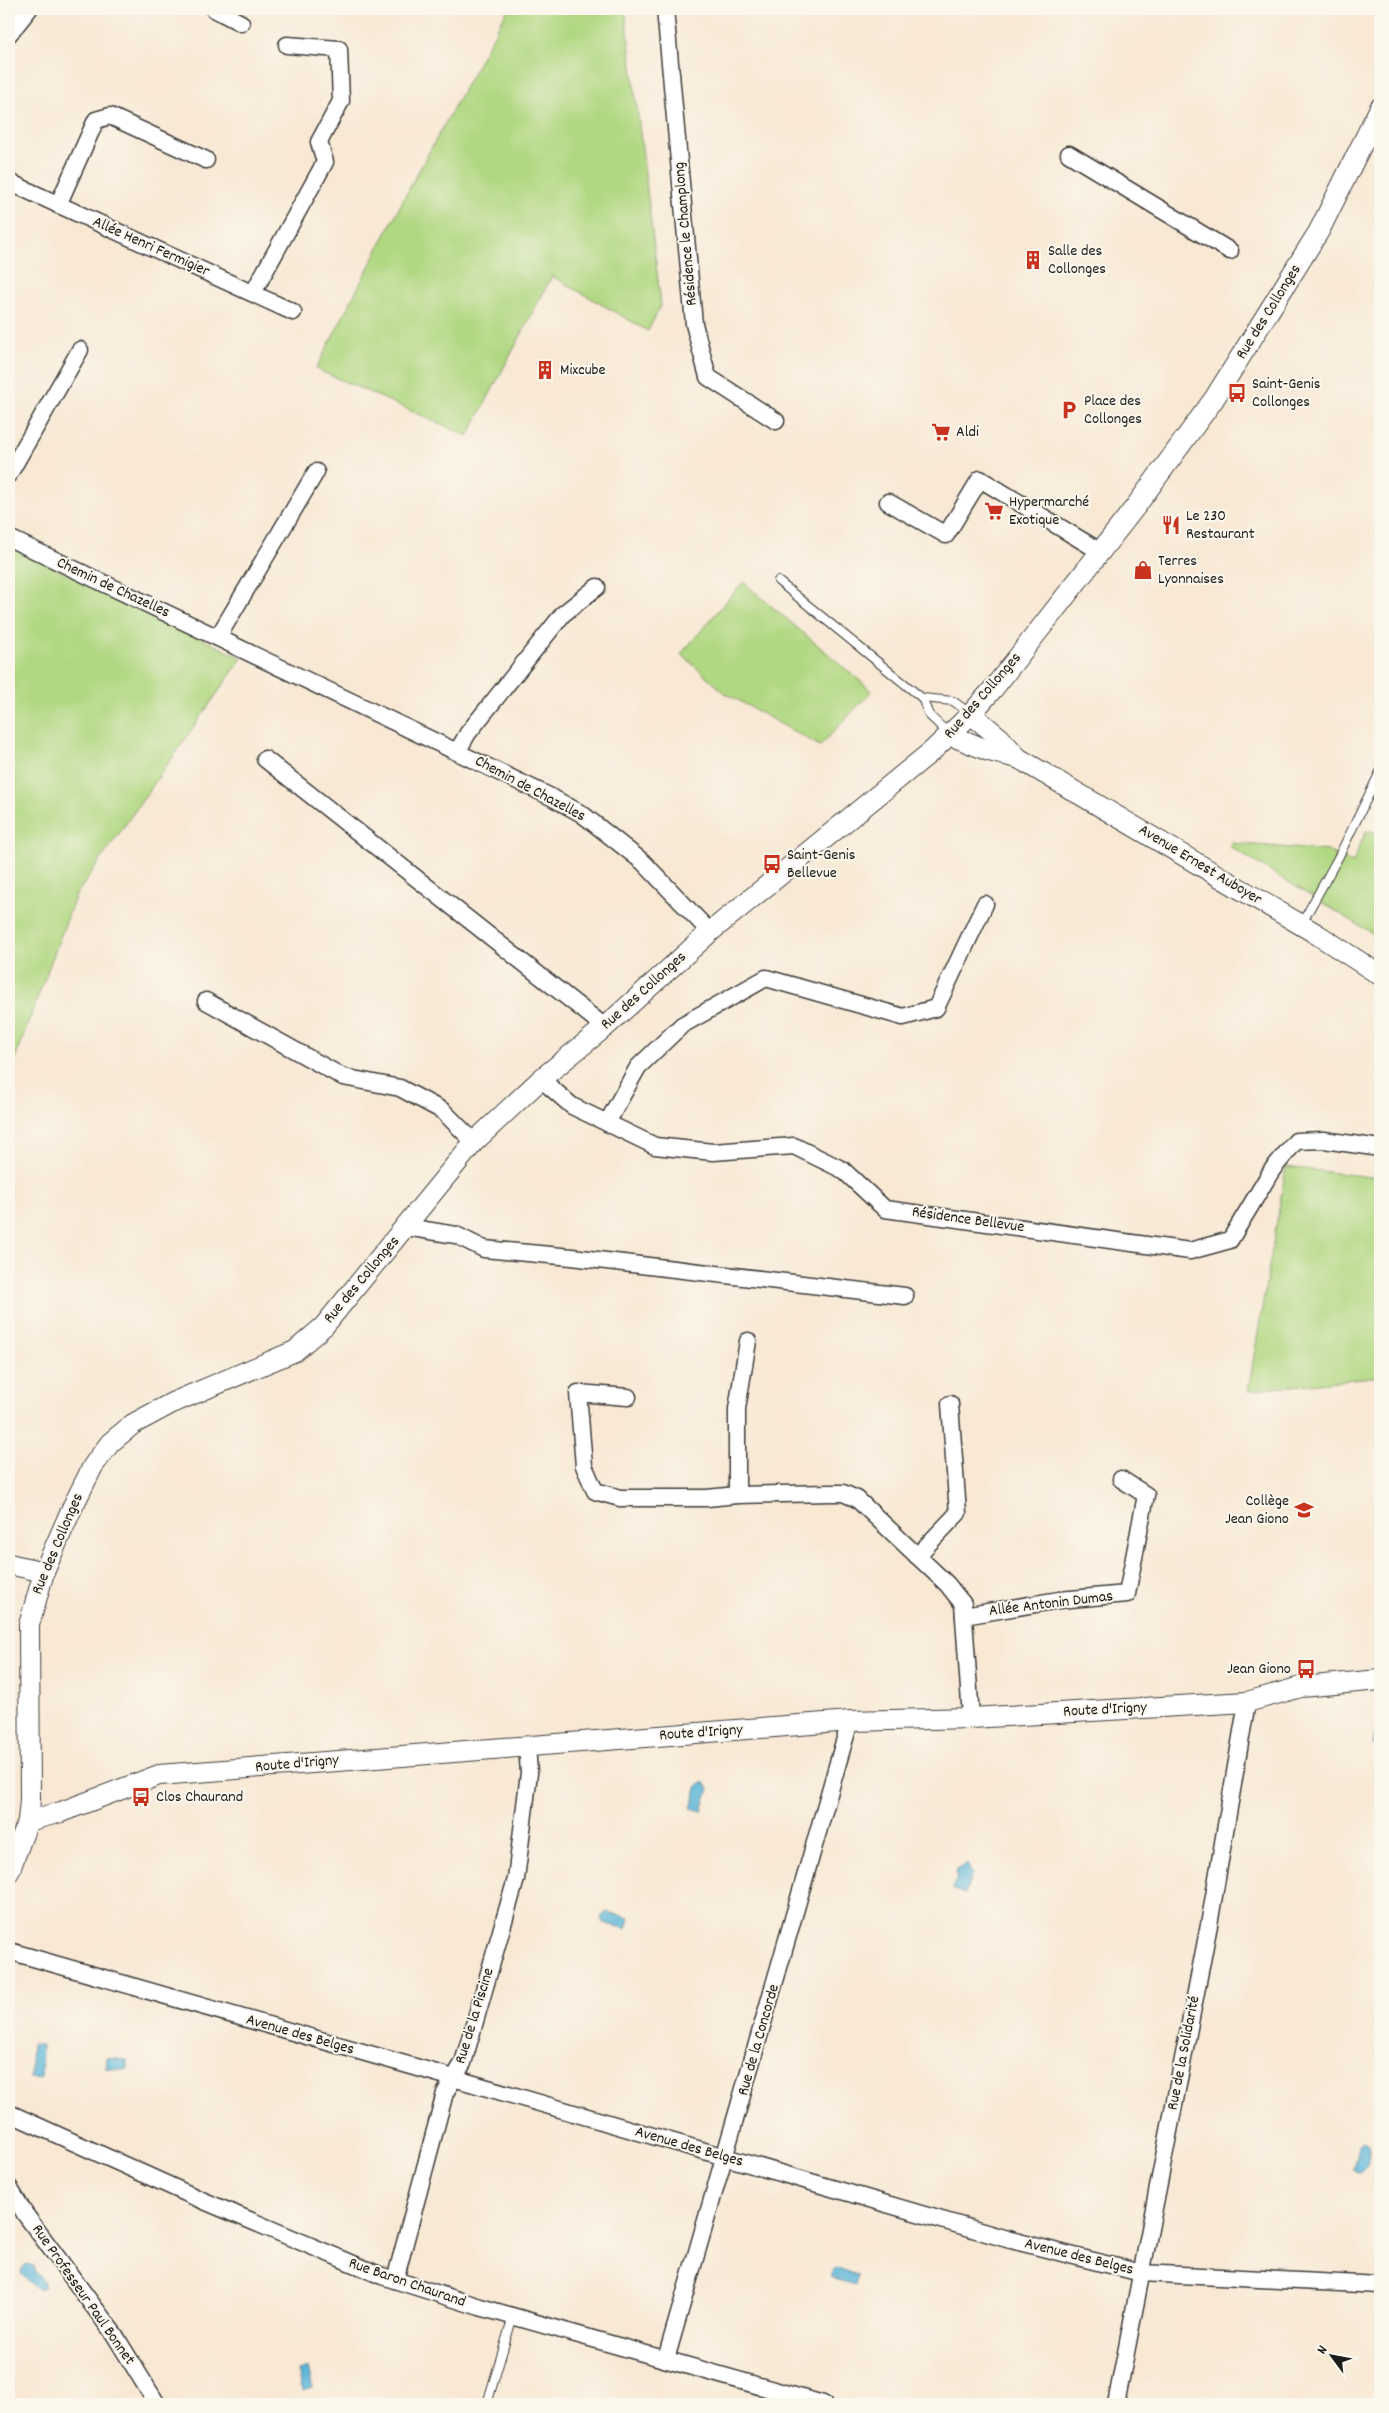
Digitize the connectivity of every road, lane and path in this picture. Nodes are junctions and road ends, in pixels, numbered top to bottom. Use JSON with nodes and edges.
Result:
{"nodes":[{"id":1,"x":29,"y":9,"type":"edge"},
{"id":2,"x":214,"y":9,"type":"edge"},
{"id":3,"x":665,"y":9,"type":"edge"},
{"id":4,"x":241,"y":23,"type":"dead end"},
{"id":5,"x":9,"y":34,"type":"edge"},
{"id":6,"x":287,"y":45,"type":"dead end"},
{"id":7,"x":1380,"y":108,"type":"edge"},
{"id":8,"x":1070,"y":154,"type":"dead end"},
{"id":9,"x":206,"y":160,"type":"dead end"},
{"id":10,"x":9,"y":182,"type":"edge"},
{"id":11,"x":58,"y":205,"type":"junction"},
{"id":12,"x":1230,"y":251,"type":"dead end"},
{"id":13,"x":253,"y":292,"type":"junction"},
{"id":14,"x":293,"y":312,"type":"dead end"},
{"id":15,"x":80,"y":350,"type":"dead end"},
{"id":16,"x":776,"y":421,"type":"dead end"},
{"id":17,"x":316,"y":472,"type":"dead end"},
{"id":18,"x":9,"y":474,"type":"edge"},
{"id":19,"x":888,"y":502,"type":"dead end"},
{"id":20,"x":9,"y":538,"type":"edge"},
{"id":21,"x":1101,"y":552,"type":"junction"},
{"id":22,"x":778,"y":581,"type":"dead end"},
{"id":23,"x":597,"y":587,"type":"dead end"},
{"id":24,"x":218,"y":637,"type":"junction"},
{"id":25,"x":922,"y":698,"type":"junction"},
{"id":26,"x":971,"y":714,"type":"junction"},
{"id":27,"x":950,"y":735,"type":"junction"},
{"id":28,"x":456,"y":752,"type":"junction"},
{"id":29,"x":1018,"y":758,"type":"junction"},
{"id":30,"x":265,"y":759,"type":"dead end"},
{"id":31,"x":1380,"y":772,"type":"edge"},
{"id":32,"x":985,"y":904,"type":"dead end"},
{"id":33,"x":1301,"y":925,"type":"junction"},
{"id":34,"x":710,"y":932,"type":"junction"},
{"id":35,"x":1380,"y":975,"type":"edge"},
{"id":36,"x":206,"y":1001,"type":"dead end"},
{"id":37,"x":605,"y":1027,"type":"junction"},
{"id":38,"x":541,"y":1079,"type":"junction"},
{"id":39,"x":607,"y":1123,"type":"junction"},
{"id":40,"x":474,"y":1142,"type":"junction"},
{"id":41,"x":1380,"y":1148,"type":"edge"},
{"id":42,"x":406,"y":1227,"type":"junction"},
{"id":43,"x":906,"y":1296,"type":"dead end"},
{"id":44,"x":748,"y":1341,"type":"dead end"},
{"id":45,"x":628,"y":1397,"type":"dead end"},
{"id":46,"x":950,"y":1404,"type":"dead end"},
{"id":47,"x":1121,"y":1479,"type":"dead end"},
{"id":48,"x":737,"y":1495,"type":"junction"},
{"id":49,"x":917,"y":1556,"type":"junction"},
{"id":50,"x":9,"y":1564,"type":"edge"},
{"id":51,"x":44,"y":1572,"type":"junction"},
{"id":52,"x":964,"y":1616,"type":"junction"},
{"id":53,"x":1380,"y":1680,"type":"edge"},
{"id":54,"x":1247,"y":1702,"type":"junction"},
{"id":55,"x":971,"y":1718,"type":"junction"},
{"id":56,"x":850,"y":1721,"type":"junction"},
{"id":57,"x":526,"y":1746,"type":"junction"},
{"id":58,"x":28,"y":1821,"type":"junction"},
{"id":59,"x":9,"y":1872,"type":"edge"},
{"id":60,"x":9,"y":1951,"type":"edge"},
{"id":61,"x":453,"y":2078,"type":"junction"},
{"id":62,"x":9,"y":2113,"type":"edge"},
{"id":63,"x":725,"y":2158,"type":"junction"},
{"id":64,"x":9,"y":2187,"type":"edge"},
{"id":65,"x":1141,"y":2273,"type":"junction"},
{"id":66,"x":395,"y":2280,"type":"junction"},
{"id":67,"x":1380,"y":2285,"type":"edge"},
{"id":68,"x":513,"y":2316,"type":"junction"},
{"id":69,"x":666,"y":2359,"type":"junction"},
{"id":70,"x":796,"y":2400,"type":"edge"},
{"id":71,"x":157,"y":2404,"type":"edge"},
{"id":72,"x":487,"y":2404,"type":"edge"},
{"id":73,"x":823,"y":2404,"type":"edge"},
{"id":74,"x":1116,"y":2404,"type":"edge"}],
"edges":[{"from":1,"to":5,"type":"street"},
{"from":2,"to":4,"type":"street"},
{"from":3,"to":16,"type":"street","name":"Résidence le Champlong"},
{"from":6,"to":13,"type":"street"},
{"from":7,"to":21,"type":"street","name":"Rue des Collonges"},
{"from":8,"to":12,"type":"street"},
{"from":9,"to":11,"type":"street"},
{"from":10,"to":11,"type":"street","name":"Allée Henri Fermigier"},
{"from":11,"to":13,"type":"street","name":"Allée Henri Fermigier"},
{"from":13,"to":14,"type":"street","name":"Allée Henri Fermigier"},
{"from":15,"to":18,"type":"street"},
{"from":17,"to":24,"type":"street"},
{"from":19,"to":21,"type":"street"},
{"from":20,"to":24,"type":"street","name":"Chemin de Chazelles"},
{"from":21,"to":26,"type":"street","name":"Rue des Collonges"},
{"from":22,"to":25,"type":"lane"},
{"from":23,"to":28,"type":"street","name":"Chemin de Chazelles"},
{"from":24,"to":28,"type":"street","name":"Chemin de Chazelles"},
{"from":25,"to":26,"type":"lane"},
{"from":25,"to":27,"type":"lane"},
{"from":26,"to":27,"type":"street","name":"Rue des Collonges"},
{"from":26,"to":29,"type":"street","name":"Avenue Ernest Auboyer"},
{"from":27,"to":29,"type":"street","name":"Avenue Ernest Auboyer"},
{"from":27,"to":34,"type":"street","name":"Rue des Collonges"},
{"from":28,"to":34,"type":"street","name":"Chemin de Chazelles"},
{"from":29,"to":33,"type":"street","name":"Avenue Ernest Auboyer"},
{"from":30,"to":37,"type":"street"},
{"from":31,"to":33,"type":"lane"},
{"from":32,"to":39,"type":"street"},
{"from":33,"to":35,"type":"street","name":"Avenue Ernest Auboyer"},
{"from":34,"to":37,"type":"street","name":"Rue des Collonges"},
{"from":36,"to":40,"type":"street"},
{"from":37,"to":38,"type":"street","name":"Rue des Collonges"},
{"from":38,"to":39,"type":"street","name":"Résidence Bellevue"},
{"from":38,"to":40,"type":"street","name":"Rue des Collonges"},
{"from":39,"to":41,"type":"street","name":"Résidence Bellevue"},
{"from":40,"to":42,"type":"street","name":"Rue des Collonges"},
{"from":42,"to":43,"type":"street"},
{"from":42,"to":51,"type":"street","name":"Rue des Collonges"},
{"from":44,"to":48,"type":"street"},
{"from":45,"to":48,"type":"street"},
{"from":46,"to":49,"type":"street"},
{"from":47,"to":52,"type":"street","name":"Allée Antonin Dumas"},
{"from":48,"to":49,"type":"street"},
{"from":49,"to":52,"type":"street"},
{"from":50,"to":51,"type":"street"},
{"from":51,"to":58,"type":"street","name":"Rue des Collonges"},
{"from":52,"to":55,"type":"street"},
{"from":53,"to":54,"type":"street","name":"Route d'Irigny"},
{"from":54,"to":55,"type":"street","name":"Route d'Irigny"},
{"from":54,"to":65,"type":"street","name":"Rue de la Solidarité"},
{"from":55,"to":56,"type":"street","name":"Route d'Irigny"},
{"from":56,"to":57,"type":"street","name":"Route d'Irigny"},
{"from":56,"to":63,"type":"street","name":"Rue de la Concorde"},
{"from":57,"to":58,"type":"street","name":"Route d'Irigny"},
{"from":57,"to":61,"type":"street","name":"Rue de la Piscine"},
{"from":58,"to":59,"type":"street","name":"Rue des Collonges"},
{"from":60,"to":61,"type":"street","name":"Avenue des Belges"},
{"from":61,"to":63,"type":"street","name":"Avenue des Belges"},
{"from":61,"to":66,"type":"street","name":"Rue de la Piscine"},
{"from":62,"to":66,"type":"street","name":"Rue Baron Chaurand"},
{"from":63,"to":65,"type":"street","name":"Avenue des Belges"},
{"from":63,"to":69,"type":"street","name":"Rue de la Concorde"},
{"from":64,"to":71,"type":"street","name":"Rue Professeur Paul Bonnet"},
{"from":65,"to":67,"type":"street","name":"Avenue des Belges"},
{"from":65,"to":74,"type":"street","name":"Rue de la Solidarité"},
{"from":66,"to":68,"type":"street","name":"Rue Baron Chaurand"},
{"from":68,"to":69,"type":"street","name":"Rue Baron Chaurand"},
{"from":68,"to":72,"type":"lane"},
{"from":69,"to":70,"type":"street","name":"Rue Baron Chaurand"},
{"from":70,"to":73,"type":"street","name":"Rue Baron Chaurand"}]}
